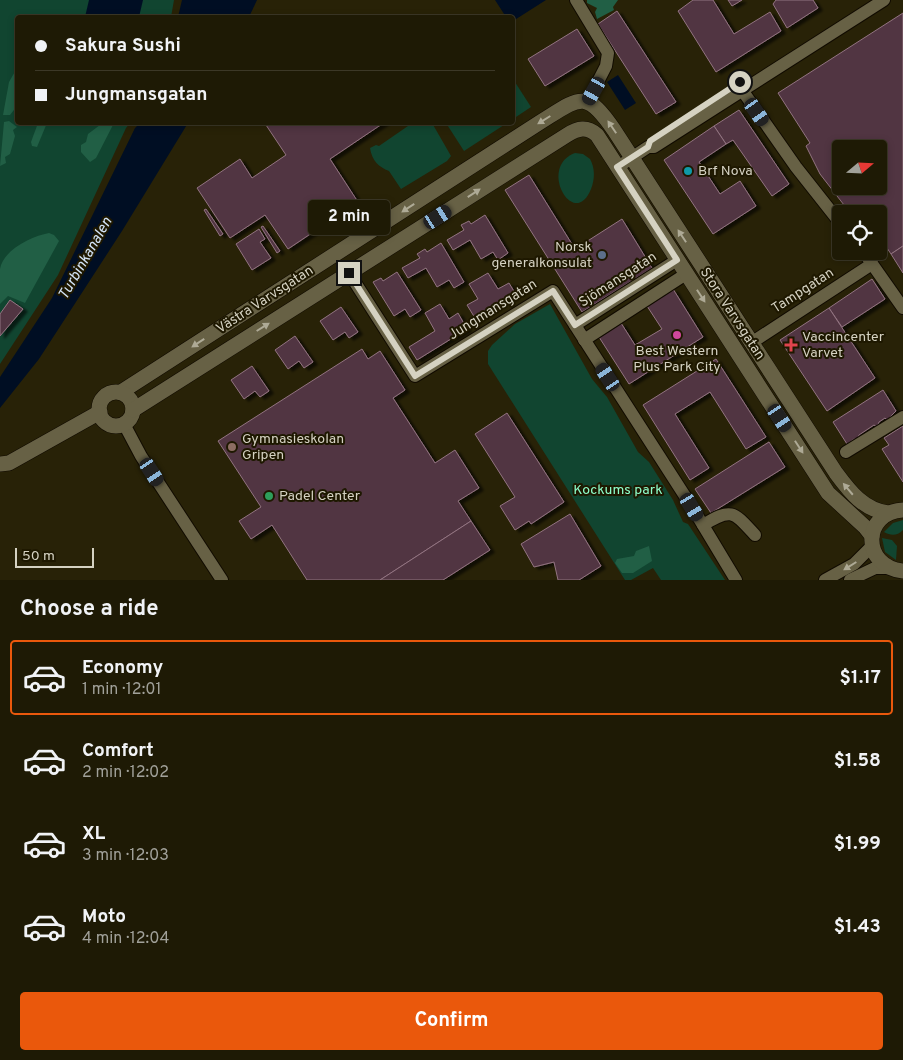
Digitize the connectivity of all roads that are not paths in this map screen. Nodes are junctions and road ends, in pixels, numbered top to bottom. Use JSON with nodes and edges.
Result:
{"nodes":[{"id":1,"x":576,"y":0,"type":"edge"},
{"id":2,"x":868,"y":0,"type":"edge"},
{"id":3,"x":884,"y":0,"type":"edge"},
{"id":4,"x":742,"y":90,"type":"junction"},
{"id":5,"x":588,"y":101,"type":"junction"},
{"id":6,"x":587,"y":129,"type":"joint"},
{"id":7,"x":648,"y":147,"type":"junction"},
{"id":8,"x":632,"y":158,"type":"junction"},
{"id":9,"x":617,"y":167,"type":"junction"},
{"id":10,"x":832,"y":213,"type":"edge"},
{"id":11,"x":677,"y":260,"type":"junction"},
{"id":12,"x":869,"y":260,"type":"edge"},
{"id":13,"x":872,"y":264,"type":"junction"},
{"id":14,"x":349,"y":273,"type":"junction"},
{"id":15,"x":686,"y":274,"type":"junction"},
{"id":16,"x":903,"y":308,"type":"edge"},
{"id":17,"x":575,"y":325,"type":"junction"},
{"id":18,"x":584,"y":340,"type":"junction"},
{"id":19,"x":751,"y":343,"type":"junction"},
{"id":20,"x":121,"y":392,"type":"junction"},
{"id":21,"x":133,"y":410,"type":"junction"},
{"id":22,"x":100,"y":412,"type":"junction"},
{"id":23,"x":903,"y":418,"type":"edge"},
{"id":24,"x":124,"y":424,"type":"junction"},
{"id":25,"x":846,"y":452,"type":"dead end"},
{"id":26,"x":0,"y":464,"type":"edge"},
{"id":27,"x":896,"y":511,"type":"edge"},
{"id":28,"x":703,"y":525,"type":"junction"},
{"id":29,"x":754,"y":535,"type":"dead end"},
{"id":30,"x":872,"y":541,"type":"junction"},
{"id":31,"x":896,"y":570,"type":"edge"},
{"id":32,"x":222,"y":580,"type":"edge"},
{"id":33,"x":736,"y":580,"type":"edge"},
{"id":34,"x":825,"y":580,"type":"edge"},
{"id":35,"x":850,"y":580,"type":"edge"}],
"edges":[{"from":1,"to":5,"type":"street"},
{"from":2,"to":7,"type":"street"},
{"from":3,"to":4,"type":"street"},
{"from":4,"to":7,"type":"street"},
{"from":4,"to":10,"type":"street"},
{"from":8,"to":5,"type":"street","name":"Stora Varvsgatan","one_way":true},
{"from":5,"to":20,"type":"street","name":"Västra Varvsgatan","one_way":true},
{"from":6,"to":9,"type":"street","name":"Stora Varvsgatan"},
{"from":14,"to":6,"type":"street","name":"Västra Varvsgatan","one_way":true},
{"from":7,"to":8,"type":"street"},
{"from":8,"to":9,"type":"street"},
{"from":19,"to":8,"type":"street","name":"Stora Varvsgatan","one_way":true},
{"from":9,"to":11,"type":"street","name":"Stora Varvsgatan"},
{"from":11,"to":15,"type":"street","name":"Stora Varvsgatan"},
{"from":11,"to":17,"type":"street","name":"Sjömansgatan"},
{"from":12,"to":13,"type":"street"},
{"from":13,"to":16,"type":"street"},
{"from":13,"to":19,"type":"street","name":"Tampgatan"},
{"from":14,"to":17,"type":"street","name":"Jungmansgatan"},
{"from":21,"to":14,"type":"street","name":"Västra Varvsgatan","one_way":true},
{"from":15,"to":18,"type":"street"},
{"from":15,"to":30,"type":"street","name":"Stora Varvsgatan","one_way":true},
{"from":17,"to":18,"type":"street","name":"Jungmansgatan"},
{"from":18,"to":28,"type":"street","name":"Jungmansgatan"},
{"from":27,"to":19,"type":"street","name":"Stora Varvsgatan","one_way":true},
{"from":20,"to":21,"type":"street"},
{"from":20,"to":22,"type":"street"},
{"from":21,"to":24,"type":"street"},
{"from":22,"to":24,"type":"street"},
{"from":22,"to":26,"type":"street"},
{"from":23,"to":25,"type":"street"},
{"from":24,"to":32,"type":"street"},
{"from":27,"to":30,"type":"street","name":"Stora Varvsgatan"},
{"from":28,"to":29,"type":"street"},
{"from":28,"to":33,"type":"street","name":"Jungmansgatan"},
{"from":30,"to":31,"type":"street","name":"Stora Varvsgatan"},
{"from":30,"to":34,"type":"street","one_way":true},
{"from":31,"to":35,"type":"street"}]}
